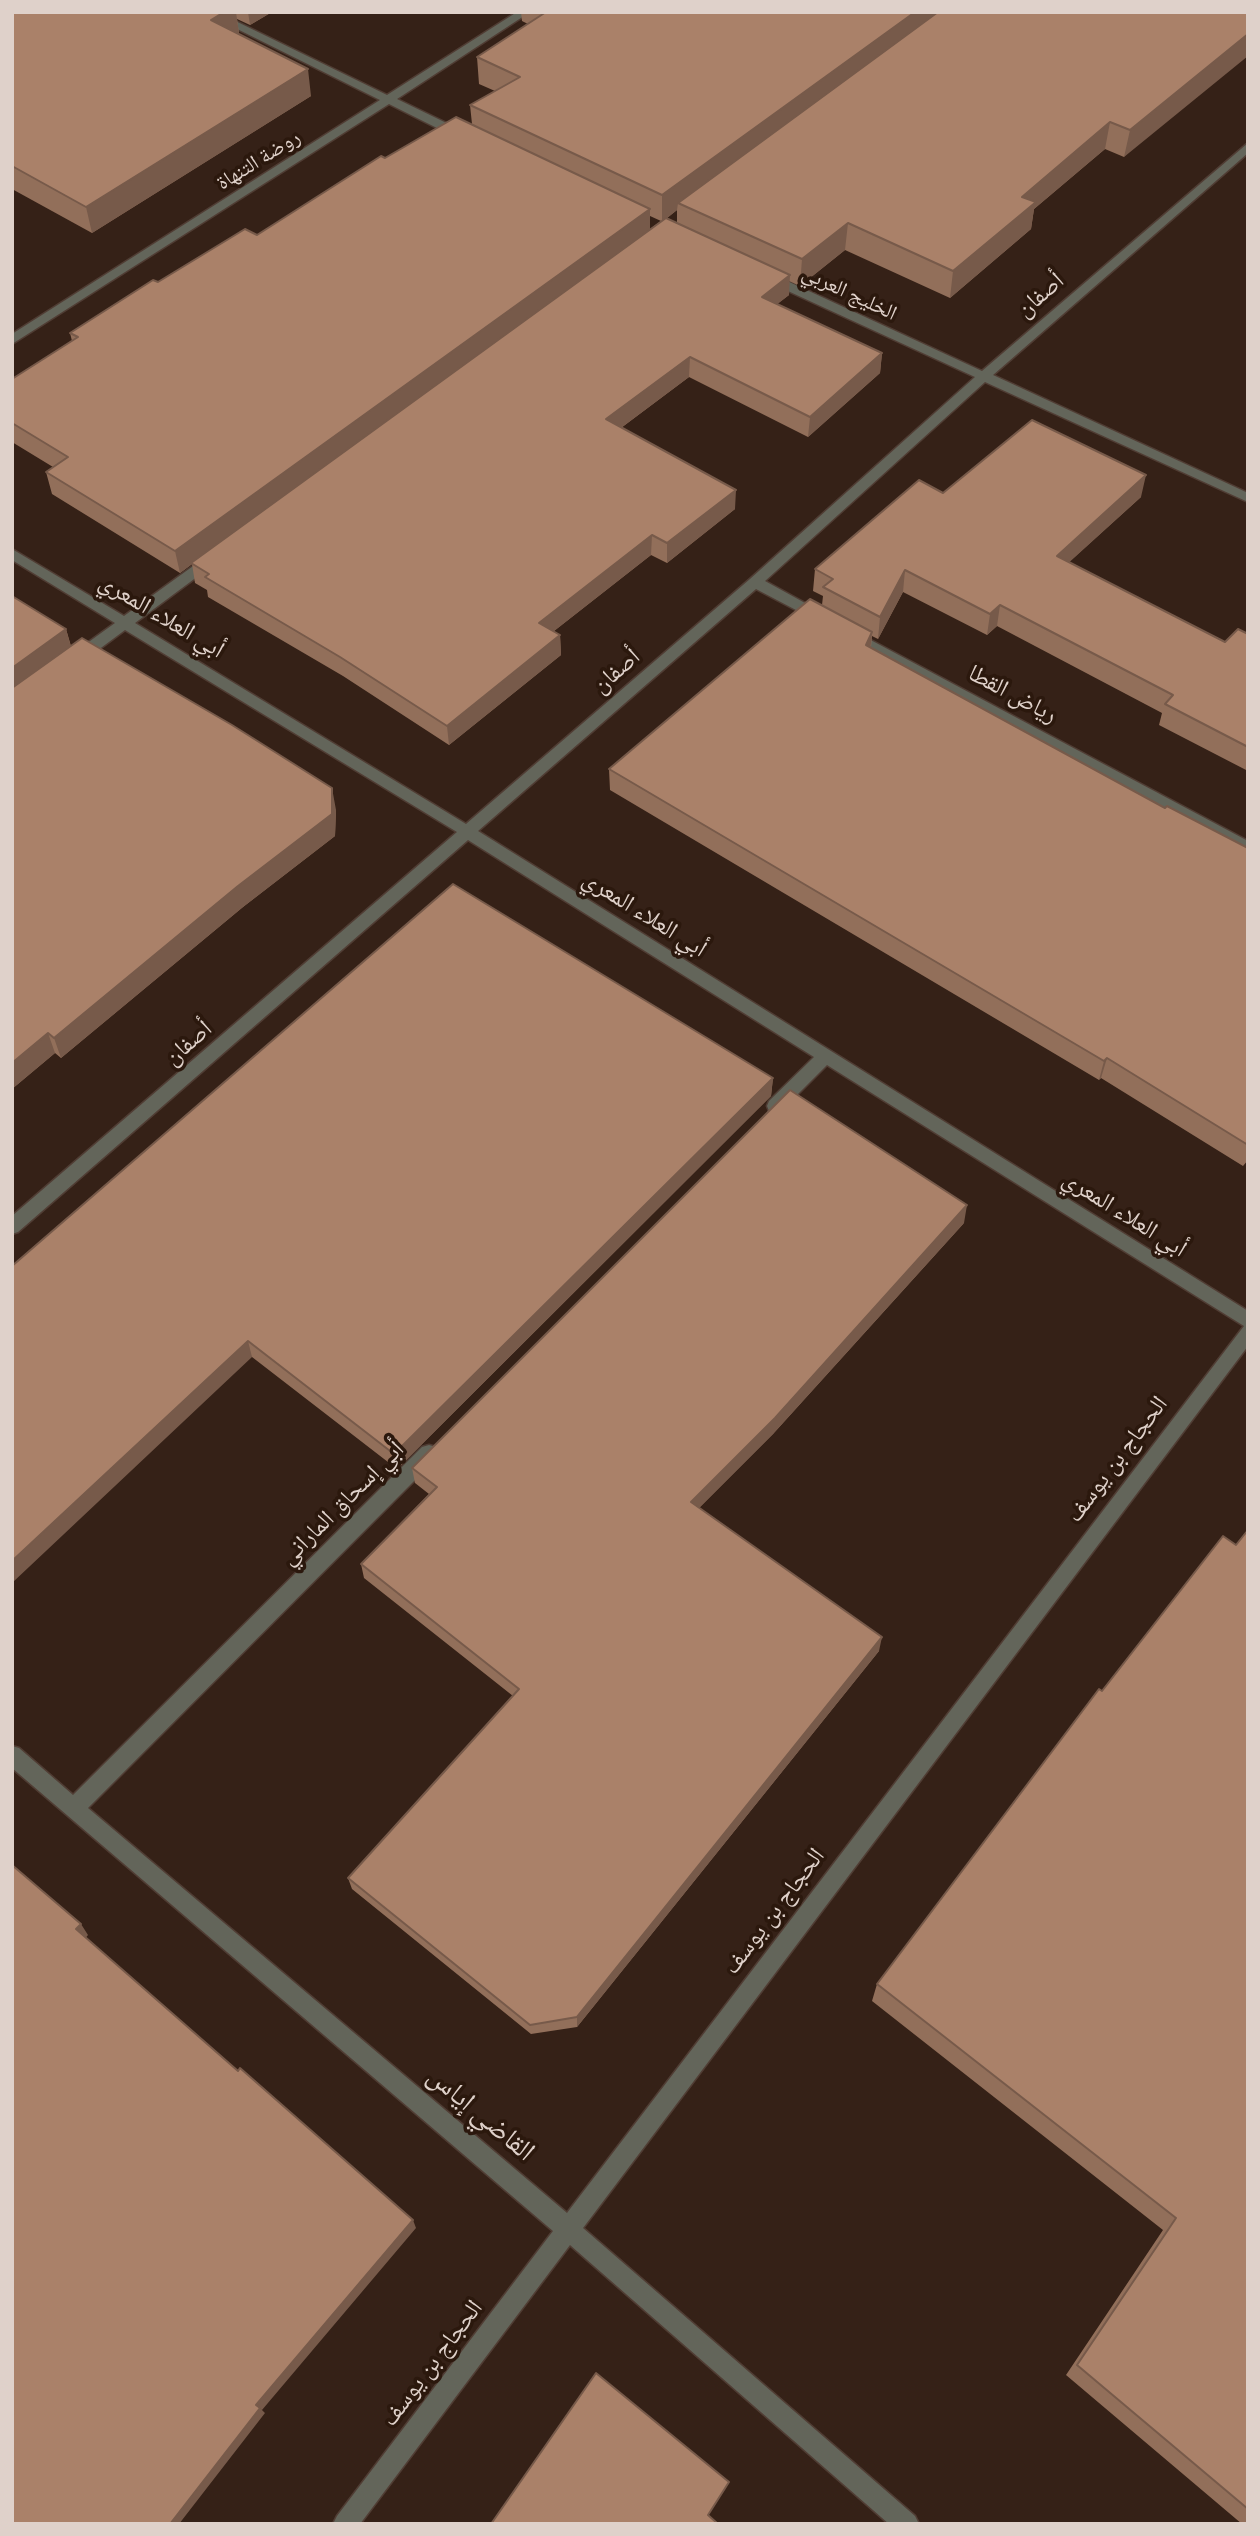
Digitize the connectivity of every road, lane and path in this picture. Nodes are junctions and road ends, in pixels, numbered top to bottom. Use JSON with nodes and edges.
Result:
{"nodes":[{"id":1,"x":208,"y":12,"type":"edge"},
{"id":2,"x":525,"y":12,"type":"edge"},
{"id":3,"x":389,"y":101,"type":"junction"},
{"id":4,"x":477,"y":142,"type":"edge"},
{"id":5,"x":1248,"y":147,"type":"edge"},
{"id":6,"x":755,"y":271,"type":"edge"},
{"id":7,"x":12,"y":340,"type":"edge"},
{"id":8,"x":982,"y":378,"type":"junction"},
{"id":9,"x":1248,"y":498,"type":"edge"},
{"id":10,"x":227,"y":548,"type":"edge"},
{"id":11,"x":12,"y":554,"type":"edge"},
{"id":12,"x":755,"y":582,"type":"junction"},
{"id":13,"x":126,"y":622,"type":"junction"},
{"id":14,"x":64,"y":668,"type":"edge"},
{"id":15,"x":468,"y":832,"type":"junction"},
{"id":16,"x":1248,"y":848,"type":"edge"},
{"id":17,"x":826,"y":1055,"type":"junction"},
{"id":18,"x":758,"y":1124,"type":"edge"},
{"id":19,"x":12,"y":1227,"type":"edge"},
{"id":20,"x":1248,"y":1320,"type":"edge"},
{"id":21,"x":1248,"y":1332,"type":"edge"},
{"id":22,"x":445,"y":1437,"type":"edge"},
{"id":23,"x":12,"y":1755,"type":"edge"},
{"id":24,"x":73,"y":1809,"type":"junction"},
{"id":25,"x":568,"y":2229,"type":"junction"},
{"id":26,"x":345,"y":2524,"type":"edge"},
{"id":27,"x":907,"y":2524,"type":"edge"}],
"edges":[{"from":1,"to":3,"type":"street"},
{"from":2,"to":3,"type":"street","name":"روضة التنهاة"},
{"from":3,"to":4,"type":"street"},
{"from":3,"to":7,"type":"street","name":"روضة التنهاة"},
{"from":5,"to":8,"type":"street","name":"أصفان"},
{"from":6,"to":8,"type":"street","name":"الخليج العربي"},
{"from":8,"to":9,"type":"street","name":"الخليج العربي"},
{"from":8,"to":12,"type":"street","name":"أصفان"},
{"from":10,"to":13,"type":"street"},
{"from":11,"to":13,"type":"street","name":"أبي العلاء المعري"},
{"from":12,"to":15,"type":"street","name":"أصفان"},
{"from":12,"to":16,"type":"street","name":"رياض القطا"},
{"from":13,"to":14,"type":"street"},
{"from":13,"to":15,"type":"street","name":"أبي العلاء المعري"},
{"from":15,"to":17,"type":"street","name":"أبي العلاء المعري"},
{"from":15,"to":19,"type":"street","name":"أصفان"},
{"from":17,"to":18,"type":"street"},
{"from":17,"to":20,"type":"street","name":"أبي العلاء المعري"},
{"from":21,"to":25,"type":"street","name":"الحجاج بن يوسف"},
{"from":22,"to":24,"type":"street","name":"أبي إسحاق الماراني"},
{"from":23,"to":24,"type":"street","name":"القاضي إياس"},
{"from":24,"to":25,"type":"street","name":"القاضي إياس"},
{"from":25,"to":26,"type":"street","name":"الحجاج بن يوسف"},
{"from":25,"to":27,"type":"street","name":"القاضي إياس"}]}
